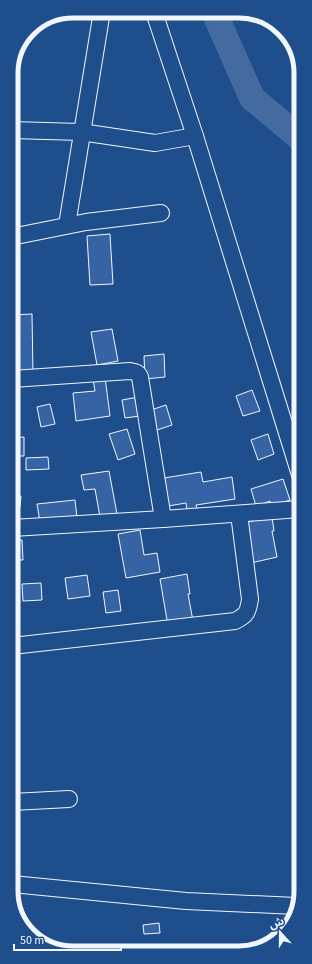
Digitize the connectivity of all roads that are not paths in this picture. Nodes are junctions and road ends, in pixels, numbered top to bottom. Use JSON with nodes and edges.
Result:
{"nodes":[{"id":1,"x":101,"y":18,"type":"edge"},
{"id":2,"x":156,"y":18,"type":"edge"},
{"id":3,"x":18,"y":130,"type":"edge"},
{"id":4,"x":81,"y":132,"type":"junction"},
{"id":5,"x":195,"y":136,"type":"junction"},
{"id":6,"x":161,"y":214,"type":"dead end"},
{"id":7,"x":67,"y":225,"type":"junction"},
{"id":8,"x":18,"y":236,"type":"edge"},
{"id":9,"x":18,"y":379,"type":"edge"},
{"id":10,"x":294,"y":455,"type":"edge"},
{"id":11,"x":294,"y":509,"type":"edge"},
{"id":12,"x":239,"y":514,"type":"junction"},
{"id":13,"x":164,"y":519,"type":"junction"},
{"id":14,"x":18,"y":528,"type":"edge"},
{"id":15,"x":18,"y":645,"type":"edge"},
{"id":16,"x":69,"y":799,"type":"dead end"},
{"id":17,"x":18,"y":802,"type":"edge"},
{"id":18,"x":18,"y":885,"type":"edge"},
{"id":19,"x":292,"y":906,"type":"edge"}],
"edges":[{"from":1,"to":4,"type":"street"},
{"from":2,"to":5,"type":"street"},
{"from":3,"to":4,"type":"street"},
{"from":4,"to":5,"type":"street"},
{"from":4,"to":7,"type":"street"},
{"from":5,"to":10,"type":"street"},
{"from":6,"to":7,"type":"street"},
{"from":7,"to":8,"type":"street"},
{"from":9,"to":13,"type":"street"},
{"from":11,"to":12,"type":"street"},
{"from":12,"to":13,"type":"street"},
{"from":12,"to":15,"type":"street"},
{"from":13,"to":14,"type":"street"},
{"from":16,"to":17,"type":"street"},
{"from":18,"to":19,"type":"street"}]}
